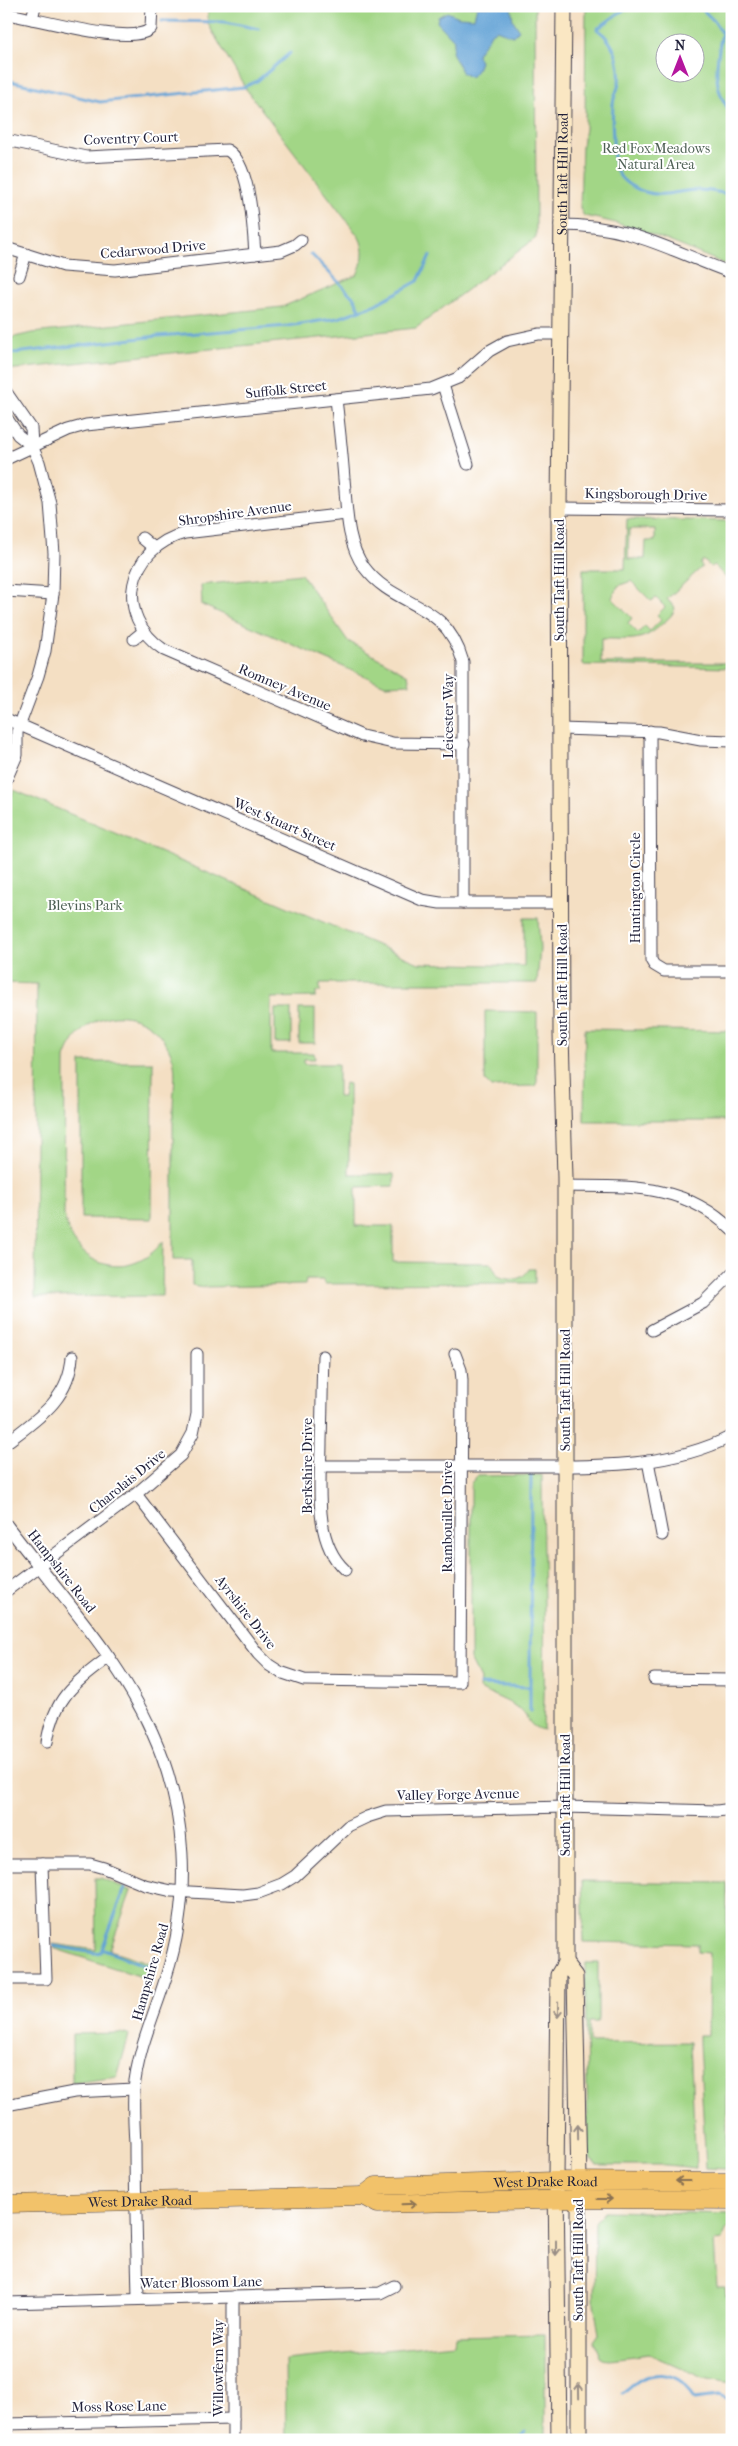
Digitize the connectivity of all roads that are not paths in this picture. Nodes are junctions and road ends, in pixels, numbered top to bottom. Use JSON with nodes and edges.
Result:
{"nodes":[{"id":1,"x":35,"y":6,"type":"edge"},
{"id":2,"x":152,"y":6,"type":"edge"},
{"id":3,"x":564,"y":6,"type":"edge"},
{"id":4,"x":6,"y":14,"type":"edge"},
{"id":5,"x":32,"y":19,"type":"junction"},
{"id":6,"x":6,"y":140,"type":"edge"},
{"id":7,"x":560,"y":225,"type":"junction"},
{"id":8,"x":300,"y":240,"type":"dead end"},
{"id":9,"x":6,"y":248,"type":"edge"},
{"id":10,"x":26,"y":254,"type":"junction"},
{"id":11,"x":255,"y":254,"type":"junction"},
{"id":12,"x":732,"y":273,"type":"edge"},
{"id":13,"x":19,"y":276,"type":"dead end"},
{"id":14,"x":560,"y":334,"type":"junction"},
{"id":15,"x":443,"y":385,"type":"junction"},
{"id":16,"x":6,"y":392,"type":"edge"},
{"id":17,"x":336,"y":399,"type":"junction"},
{"id":18,"x":6,"y":417,"type":"edge"},
{"id":19,"x":32,"y":446,"type":"junction"},
{"id":20,"x":6,"y":459,"type":"edge"},
{"id":21,"x":468,"y":464,"type":"dead end"},
{"id":22,"x":559,"y":508,"type":"junction"},
{"id":23,"x":732,"y":510,"type":"edge"},
{"id":24,"x":346,"y":514,"type":"junction"},
{"id":25,"x":142,"y":538,"type":"dead end"},
{"id":26,"x":154,"y":548,"type":"junction"},
{"id":27,"x":6,"y":590,"type":"edge"},
{"id":28,"x":53,"y":594,"type":"junction"},
{"id":29,"x":133,"y":595,"type":"joint"},
{"id":30,"x":144,"y":631,"type":"junction"},
{"id":31,"x":134,"y":639,"type":"dead end"},
{"id":32,"x":6,"y":720,"type":"edge"},
{"id":33,"x":18,"y":728,"type":"junction"},
{"id":34,"x":560,"y":730,"type":"junction"},
{"id":35,"x":650,"y":731,"type":"junction"},
{"id":36,"x":732,"y":741,"type":"edge"},
{"id":37,"x":6,"y":742,"type":"edge"},
{"id":38,"x":464,"y":744,"type":"junction"},
{"id":39,"x":6,"y":780,"type":"edge"},
{"id":40,"x":463,"y":903,"type":"junction"},
{"id":41,"x":562,"y":903,"type":"junction"},
{"id":42,"x":732,"y":972,"type":"edge"},
{"id":43,"x":565,"y":1186,"type":"junction"},
{"id":44,"x":732,"y":1230,"type":"edge"},
{"id":45,"x":732,"y":1274,"type":"edge"},
{"id":46,"x":652,"y":1330,"type":"dead end"},
{"id":47,"x":197,"y":1354,"type":"dead end"},
{"id":48,"x":454,"y":1354,"type":"dead end"},
{"id":49,"x":323,"y":1356,"type":"dead end"},
{"id":50,"x":72,"y":1357,"type":"dead end"},
{"id":51,"x":732,"y":1436,"type":"edge"},
{"id":52,"x":6,"y":1443,"type":"edge"},
{"id":53,"x":648,"y":1461,"type":"junction"},
{"id":54,"x":321,"y":1466,"type":"junction"},
{"id":55,"x":462,"y":1466,"type":"junction"},
{"id":56,"x":565,"y":1466,"type":"junction"},
{"id":57,"x":136,"y":1494,"type":"junction"},
{"id":58,"x":6,"y":1524,"type":"edge"},
{"id":59,"x":662,"y":1535,"type":"dead end"},
{"id":60,"x":38,"y":1568,"type":"junction"},
{"id":61,"x":345,"y":1570,"type":"dead end"},
{"id":62,"x":6,"y":1591,"type":"edge"},
{"id":63,"x":109,"y":1657,"type":"junction"},
{"id":64,"x":654,"y":1680,"type":"dead end"},
{"id":65,"x":732,"y":1680,"type":"edge"},
{"id":66,"x":460,"y":1682,"type":"joint"},
{"id":67,"x":48,"y":1742,"type":"dead end"},
{"id":68,"x":565,"y":1807,"type":"junction"},
{"id":69,"x":732,"y":1809,"type":"edge"},
{"id":70,"x":6,"y":1864,"type":"edge"},
{"id":71,"x":42,"y":1864,"type":"junction"},
{"id":72,"x":183,"y":1892,"type":"junction"},
{"id":73,"x":565,"y":1964,"type":"junction"},
{"id":74,"x":6,"y":1979,"type":"edge"},
{"id":75,"x":134,"y":2089,"type":"junction"},
{"id":76,"x":6,"y":2105,"type":"edge"},
{"id":77,"x":556,"y":2181,"type":"junction"},
{"id":78,"x":579,"y":2181,"type":"junction"},
{"id":79,"x":732,"y":2182,"type":"edge"},
{"id":80,"x":363,"y":2196,"type":"junction"},
{"id":81,"x":556,"y":2199,"type":"junction"},
{"id":82,"x":578,"y":2199,"type":"junction"},
{"id":83,"x":732,"y":2200,"type":"edge"},
{"id":84,"x":135,"y":2201,"type":"junction"},
{"id":85,"x":6,"y":2204,"type":"edge"},
{"id":86,"x":394,"y":2286,"type":"dead end"},
{"id":87,"x":233,"y":2297,"type":"junction"},
{"id":88,"x":138,"y":2299,"type":"junction"},
{"id":89,"x":6,"y":2303,"type":"edge"},
{"id":90,"x":233,"y":2419,"type":"junction"},
{"id":91,"x":6,"y":2424,"type":"edge"},
{"id":92,"x":233,"y":2440,"type":"edge"},
{"id":93,"x":559,"y":2440,"type":"edge"},
{"id":94,"x":579,"y":2440,"type":"edge"}],
"edges":[{"from":1,"to":5,"type":"street"},
{"from":2,"to":5,"type":"street"},
{"from":3,"to":7,"type":"main road","name":"South Taft Hill Road"},
{"from":4,"to":5,"type":"street"},
{"from":6,"to":11,"type":"street","name":"Coventry Court"},
{"from":7,"to":12,"type":"street"},
{"from":7,"to":14,"type":"main road","name":"South Taft Hill Road"},
{"from":8,"to":11,"type":"street","name":"Cedarwood Drive"},
{"from":9,"to":10,"type":"street","name":"Cedarwood Drive"},
{"from":10,"to":11,"type":"street","name":"Cedarwood Drive"},
{"from":10,"to":13,"type":"street"},
{"from":14,"to":15,"type":"street","name":"Suffolk Street"},
{"from":14,"to":22,"type":"main road","name":"South Taft Hill Road"},
{"from":15,"to":17,"type":"street","name":"Suffolk Street"},
{"from":15,"to":21,"type":"street"},
{"from":16,"to":19,"type":"street"},
{"from":17,"to":19,"type":"street","name":"Suffolk Street"},
{"from":17,"to":24,"type":"street","name":"Leicester Way"},
{"from":18,"to":19,"type":"street"},
{"from":19,"to":20,"type":"street","name":"Suffolk Street"},
{"from":19,"to":28,"type":"street"},
{"from":22,"to":23,"type":"street","name":"Kingsborough Drive"},
{"from":22,"to":34,"type":"main road","name":"South Taft Hill Road"},
{"from":24,"to":26,"type":"street","name":"Shropshire Avenue"},
{"from":24,"to":38,"type":"street","name":"Leicester Way"},
{"from":25,"to":26,"type":"street"},
{"from":26,"to":29,"type":"street","name":"Shropshire Avenue"},
{"from":27,"to":28,"type":"street"},
{"from":28,"to":33,"type":"street"},
{"from":29,"to":30,"type":"street","name":"Romney Avenue"},
{"from":30,"to":31,"type":"street"},
{"from":30,"to":38,"type":"street","name":"Romney Avenue"},
{"from":32,"to":33,"type":"street","name":"West Stuart Street"},
{"from":33,"to":37,"type":"street"},
{"from":33,"to":39,"type":"street"},
{"from":33,"to":40,"type":"street","name":"West Stuart Street"},
{"from":34,"to":35,"type":"street"},
{"from":34,"to":41,"type":"main road","name":"South Taft Hill Road"},
{"from":35,"to":36,"type":"street"},
{"from":35,"to":42,"type":"street","name":"Huntington Circle"},
{"from":38,"to":40,"type":"street","name":"Leicester Way"},
{"from":40,"to":41,"type":"street","name":"West Stuart Street"},
{"from":41,"to":43,"type":"main road","name":"South Taft Hill Road"},
{"from":43,"to":44,"type":"street"},
{"from":43,"to":56,"type":"main road","name":"South Taft Hill Road"},
{"from":45,"to":46,"type":"street"},
{"from":47,"to":57,"type":"street","name":"Charolais Drive"},
{"from":48,"to":55,"type":"street","name":"Rambouillet Drive"},
{"from":49,"to":54,"type":"street","name":"Berkshire Drive"},
{"from":50,"to":52,"type":"street"},
{"from":51,"to":53,"type":"street"},
{"from":53,"to":56,"type":"street"},
{"from":53,"to":59,"type":"street"},
{"from":54,"to":55,"type":"street"},
{"from":54,"to":61,"type":"street","name":"Berkshire Drive"},
{"from":55,"to":56,"type":"street"},
{"from":55,"to":66,"type":"street","name":"Rambouillet Drive"},
{"from":56,"to":68,"type":"main road","name":"South Taft Hill Road"},
{"from":57,"to":60,"type":"street","name":"Charolais Drive"},
{"from":57,"to":66,"type":"street","name":"Ayrshire Drive"},
{"from":58,"to":60,"type":"street","name":"Hampshire Road"},
{"from":60,"to":62,"type":"street","name":"Charolais Drive"},
{"from":60,"to":63,"type":"street","name":"Hampshire Road"},
{"from":63,"to":67,"type":"street"},
{"from":63,"to":72,"type":"street","name":"Hampshire Road"},
{"from":64,"to":65,"type":"street"},
{"from":68,"to":69,"type":"street","name":"Valley Forge Avenue"},
{"from":68,"to":72,"type":"street","name":"Valley Forge Avenue"},
{"from":68,"to":73,"type":"main road","name":"South Taft Hill Road"},
{"from":70,"to":71,"type":"street","name":"Valley Forge Avenue"},
{"from":71,"to":72,"type":"street","name":"Valley Forge Avenue"},
{"from":71,"to":74,"type":"street"},
{"from":72,"to":75,"type":"street","name":"Hampshire Road"},
{"from":73,"to":77,"type":"main road","name":"South Taft Hill Road","one_way":true},
{"from":78,"to":73,"type":"main road","name":"South Taft Hill Road","one_way":true},
{"from":75,"to":76,"type":"street"},
{"from":75,"to":84,"type":"street","name":"Hampshire Road"},
{"from":77,"to":78,"type":"main road","name":"West Drake Road"},
{"from":77,"to":80,"type":"main road","name":"West Drake Road"},
{"from":77,"to":81,"type":"main road","name":"South Taft Hill Road"},
{"from":79,"to":78,"type":"main road","name":"West Drake Road","one_way":true},
{"from":78,"to":82,"type":"main road","name":"South Taft Hill Road"},
{"from":80,"to":81,"type":"main road","name":"West Drake Road","one_way":true},
{"from":80,"to":84,"type":"main road","name":"West Drake Road"},
{"from":81,"to":82,"type":"main road","name":"West Drake Road"},
{"from":81,"to":93,"type":"main road","name":"South Taft Hill Road","one_way":true},
{"from":82,"to":83,"type":"main road","name":"West Drake Road","one_way":true},
{"from":94,"to":82,"type":"main road","name":"South Taft Hill Road","one_way":true},
{"from":84,"to":85,"type":"main road","name":"West Drake Road"},
{"from":84,"to":88,"type":"street","name":"Hampshire Road"},
{"from":86,"to":87,"type":"street","name":"Water Blossom Lane"},
{"from":87,"to":88,"type":"street","name":"Water Blossom Lane"},
{"from":87,"to":90,"type":"street","name":"Willowfern Way"},
{"from":88,"to":89,"type":"street","name":"Water Blossom Lane"},
{"from":90,"to":91,"type":"street","name":"Moss Rose Lane"},
{"from":90,"to":92,"type":"street","name":"Willowfern Way"}]}
